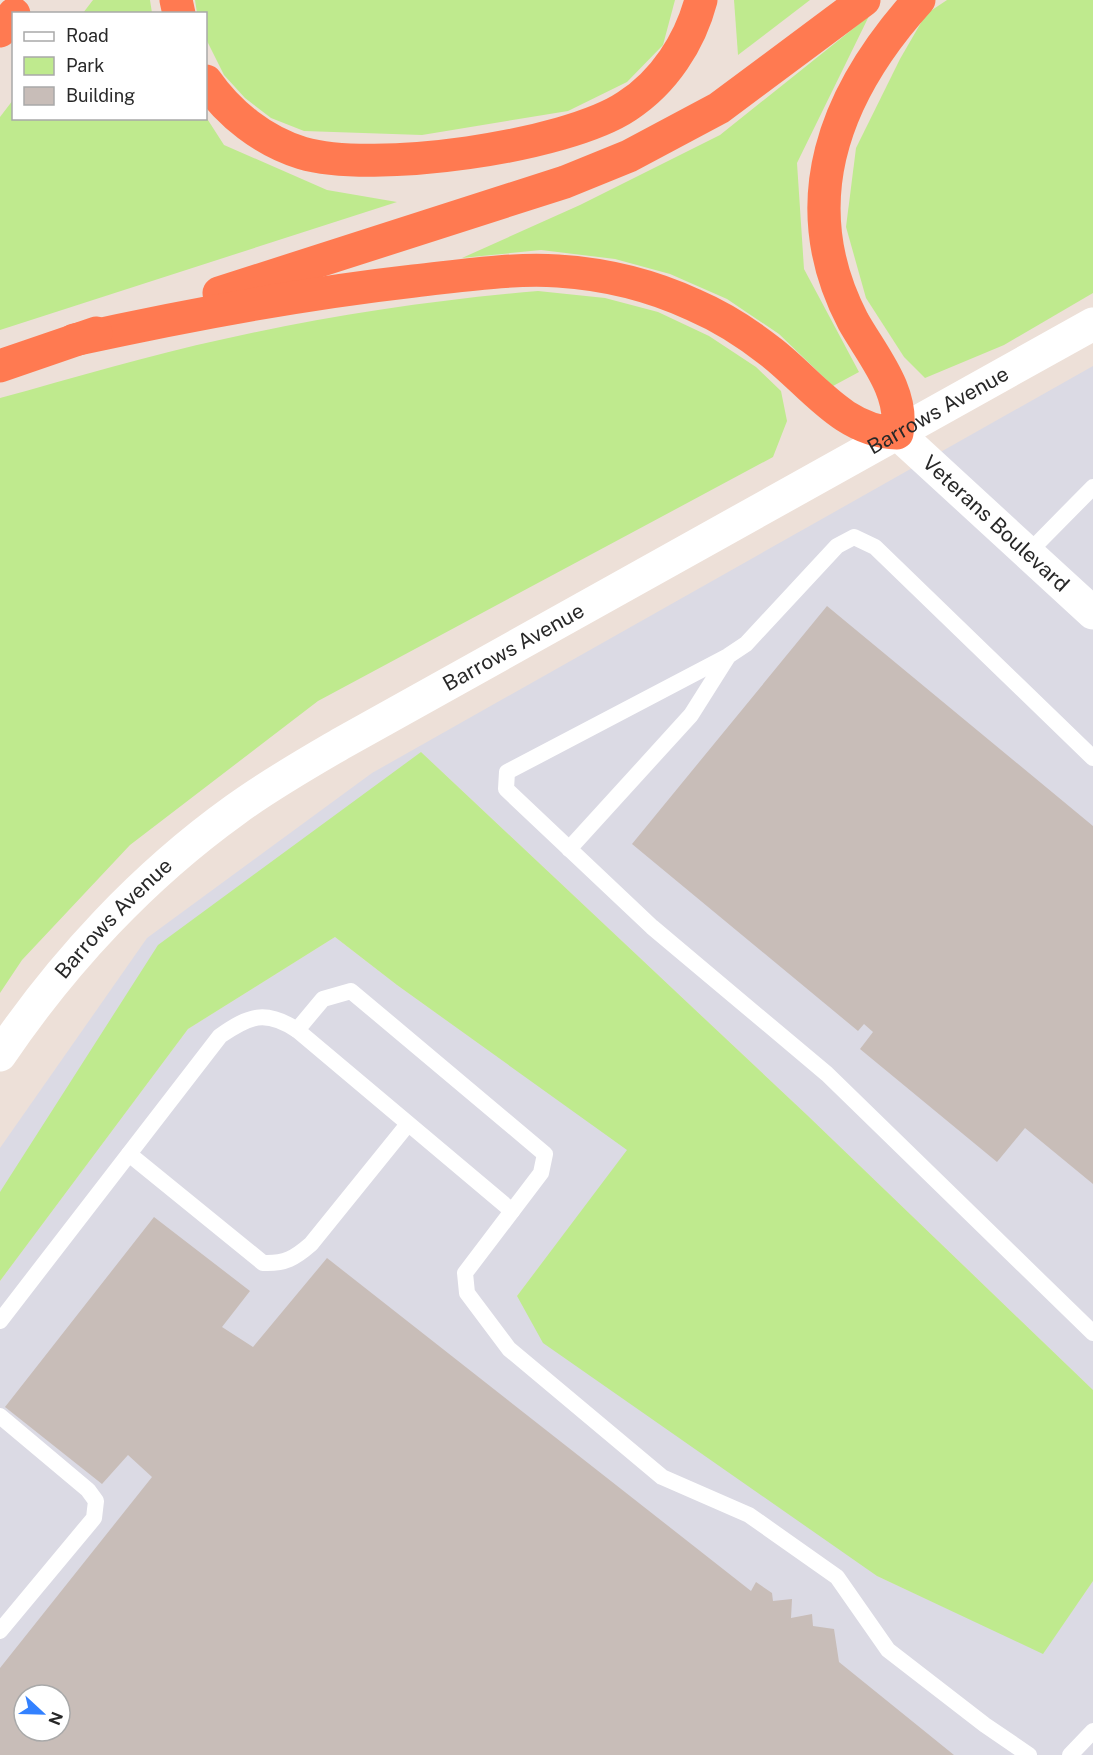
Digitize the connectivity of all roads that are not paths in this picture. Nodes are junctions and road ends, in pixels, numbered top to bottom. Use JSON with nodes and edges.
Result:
{"nodes":[{"id":1,"x":25,"y":0,"type":"edge"},
{"id":2,"x":701,"y":0,"type":"edge"},
{"id":3,"x":864,"y":0,"type":"edge"},
{"id":4,"x":919,"y":0,"type":"edge"},
{"id":5,"x":16,"y":12,"type":"edge"},
{"id":6,"x":12,"y":16,"type":"edge"},
{"id":7,"x":0,"y":31,"type":"edge"},
{"id":8,"x":207,"y":82,"type":"edge"},
{"id":9,"x":1093,"y":324,"type":"edge"},
{"id":10,"x":75,"y":340,"type":"junction"},
{"id":11,"x":0,"y":366,"type":"edge"},
{"id":12,"x":897,"y":433,"type":"junction"},
{"id":13,"x":1093,"y":487,"type":"edge"},
{"id":14,"x":1028,"y":553,"type":"junction"},
{"id":15,"x":1092,"y":609,"type":"edge"},
{"id":16,"x":728,"y":656,"type":"junction"},
{"id":17,"x":1093,"y":758,"type":"edge"},
{"id":18,"x":569,"y":849,"type":"junction"},
{"id":19,"x":297,"y":1030,"type":"junction"},
{"id":20,"x":0,"y":1055,"type":"edge"},
{"id":21,"x":408,"y":1124,"type":"junction"},
{"id":22,"x":129,"y":1154,"type":"junction"},
{"id":23,"x":512,"y":1211,"type":"junction"},
{"id":24,"x":0,"y":1321,"type":"edge"},
{"id":25,"x":1093,"y":1333,"type":"edge"},
{"id":26,"x":0,"y":1416,"type":"edge"},
{"id":27,"x":0,"y":1631,"type":"edge"},
{"id":28,"x":1093,"y":1731,"type":"edge"},
{"id":29,"x":1029,"y":1755,"type":"edge"},
{"id":30,"x":1070,"y":1755,"type":"edge"}],
"edges":[{"from":1,"to":5,"type":"highway"},
{"from":2,"to":8,"type":"highway"},
{"from":3,"to":10,"type":"highway"},
{"from":4,"to":12,"type":"highway"},
{"from":6,"to":7,"type":"highway"},
{"from":9,"to":12,"type":"street","name":"Barrows Avenue"},
{"from":10,"to":11,"type":"highway"},
{"from":10,"to":12,"type":"highway"},
{"from":12,"to":14,"type":"street","name":"Veterans Boulevard"},
{"from":12,"to":20,"type":"street","name":"Barrows Avenue"},
{"from":13,"to":14,"type":"lane"},
{"from":14,"to":15,"type":"street","name":"Veterans Boulevard"},
{"from":16,"to":17,"type":"lane"},
{"from":16,"to":18,"type":"lane"},
{"from":16,"to":18,"type":"lane"},
{"from":18,"to":25,"type":"lane"},
{"from":19,"to":21,"type":"lane"},
{"from":19,"to":22,"type":"lane"},
{"from":19,"to":23,"type":"lane"},
{"from":21,"to":22,"type":"lane"},
{"from":21,"to":23,"type":"lane"},
{"from":22,"to":24,"type":"lane"},
{"from":23,"to":29,"type":"lane"},
{"from":26,"to":27,"type":"lane"},
{"from":28,"to":30,"type":"lane"}]}
